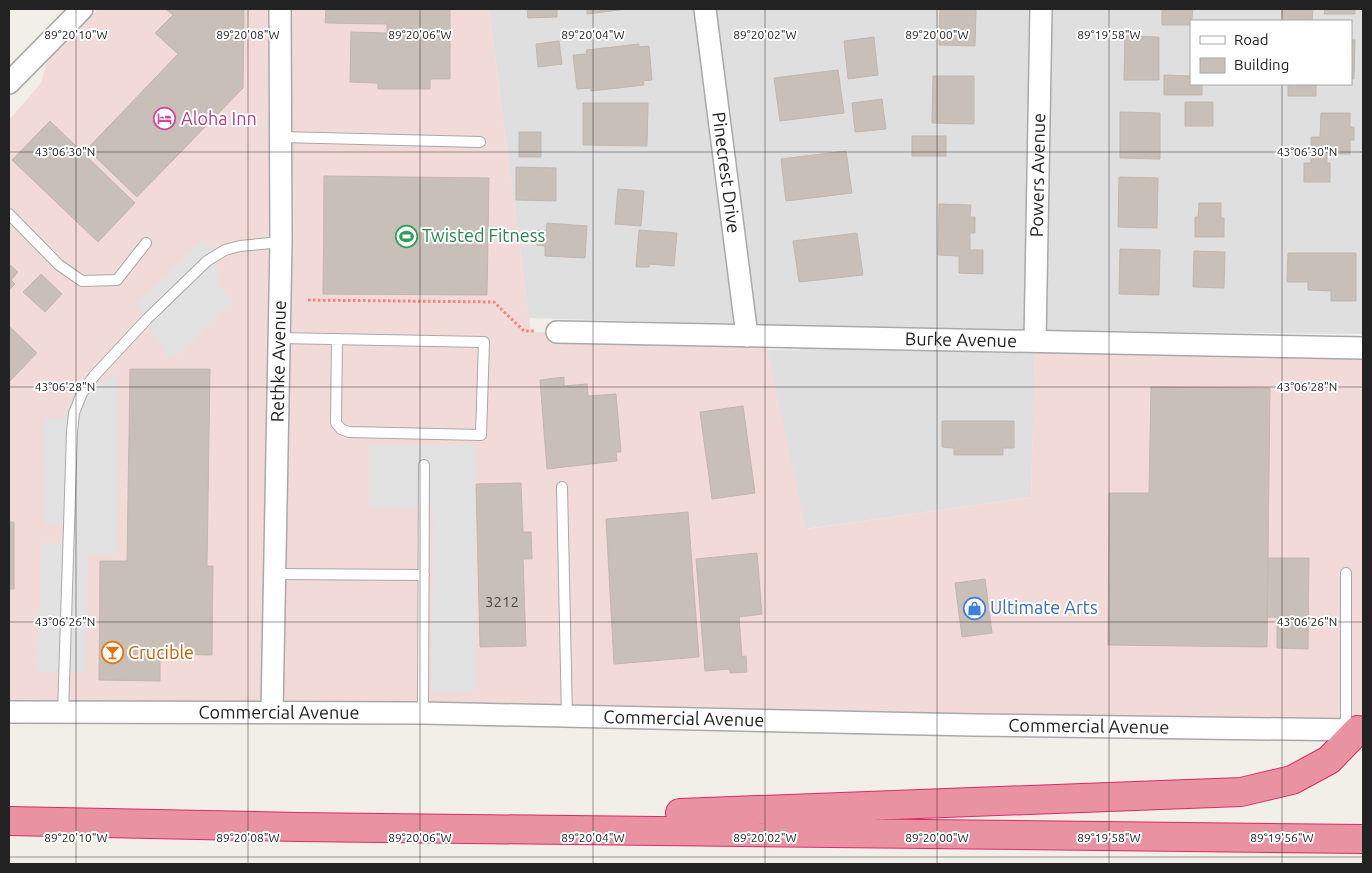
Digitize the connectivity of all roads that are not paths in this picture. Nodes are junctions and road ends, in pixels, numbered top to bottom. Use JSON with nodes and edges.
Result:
{"nodes":[{"id":1,"x":82,"y":9,"type":"edge"},
{"id":2,"x":280,"y":9,"type":"edge"},
{"id":3,"x":705,"y":9,"type":"edge"},
{"id":4,"x":1042,"y":9,"type":"edge"},
{"id":5,"x":9,"y":83,"type":"edge"},
{"id":6,"x":282,"y":137,"type":"junction"},
{"id":7,"x":480,"y":142,"type":"dead end"},
{"id":8,"x":9,"y":214,"type":"edge"},
{"id":9,"x":281,"y":242,"type":"junction"},
{"id":10,"x":146,"y":243,"type":"dead end"},
{"id":11,"x":557,"y":332,"type":"road end"},
{"id":12,"x":747,"y":336,"type":"junction"},
{"id":13,"x":279,"y":338,"type":"junction"},
{"id":14,"x":337,"y":339,"type":"junction"},
{"id":15,"x":1035,"y":342,"type":"junction"},
{"id":16,"x":1363,"y":348,"type":"edge"},
{"id":17,"x":424,"y":466,"type":"dead end"},
{"id":18,"x":562,"y":487,"type":"dead end"},
{"id":19,"x":1346,"y":573,"type":"dead end"},
{"id":20,"x":275,"y":574,"type":"junction"},
{"id":21,"x":424,"y":575,"type":"junction"},
{"id":22,"x":9,"y":712,"type":"edge"},
{"id":23,"x":272,"y":712,"type":"junction"},
{"id":24,"x":64,"y":713,"type":"junction"},
{"id":25,"x":423,"y":714,"type":"junction"},
{"id":26,"x":567,"y":717,"type":"junction"},
{"id":27,"x":1352,"y":730,"type":"junction"},
{"id":28,"x":9,"y":820,"type":"edge"},
{"id":29,"x":298,"y":827,"type":"junction"},
{"id":30,"x":1363,"y":839,"type":"edge"}],
"edges":[{"from":1,"to":5,"type":"street"},
{"from":2,"to":6,"type":"street","name":"Rethke Avenue"},
{"from":3,"to":12,"type":"street","name":"Pinecrest Drive"},
{"from":4,"to":15,"type":"street","name":"Powers Avenue"},
{"from":6,"to":7,"type":"lane"},
{"from":6,"to":9,"type":"street","name":"Rethke Avenue"},
{"from":8,"to":10,"type":"lane"},
{"from":9,"to":13,"type":"street","name":"Rethke Avenue"},
{"from":9,"to":24,"type":"lane"},
{"from":11,"to":12,"type":"street","name":"Burke Avenue"},
{"from":12,"to":15,"type":"street","name":"Burke Avenue"},
{"from":13,"to":14,"type":"lane"},
{"from":13,"to":20,"type":"street","name":"Rethke Avenue"},
{"from":14,"to":14,"type":"lane"},
{"from":15,"to":16,"type":"street","name":"Burke Avenue"},
{"from":17,"to":21,"type":"lane"},
{"from":18,"to":26,"type":"lane"},
{"from":19,"to":27,"type":"lane"},
{"from":20,"to":21,"type":"lane"},
{"from":20,"to":23,"type":"street","name":"Rethke Avenue"},
{"from":21,"to":25,"type":"lane"},
{"from":22,"to":24,"type":"street","name":"Commercial Avenue"},
{"from":23,"to":24,"type":"street","name":"Commercial Avenue"},
{"from":23,"to":25,"type":"street","name":"Commercial Avenue"},
{"from":25,"to":26,"type":"street","name":"Commercial Avenue"},
{"from":26,"to":27,"type":"street","name":"Commercial Avenue"},
{"from":27,"to":29,"type":"highway"},
{"from":28,"to":29,"type":"highway"},
{"from":29,"to":30,"type":"highway"}]}
